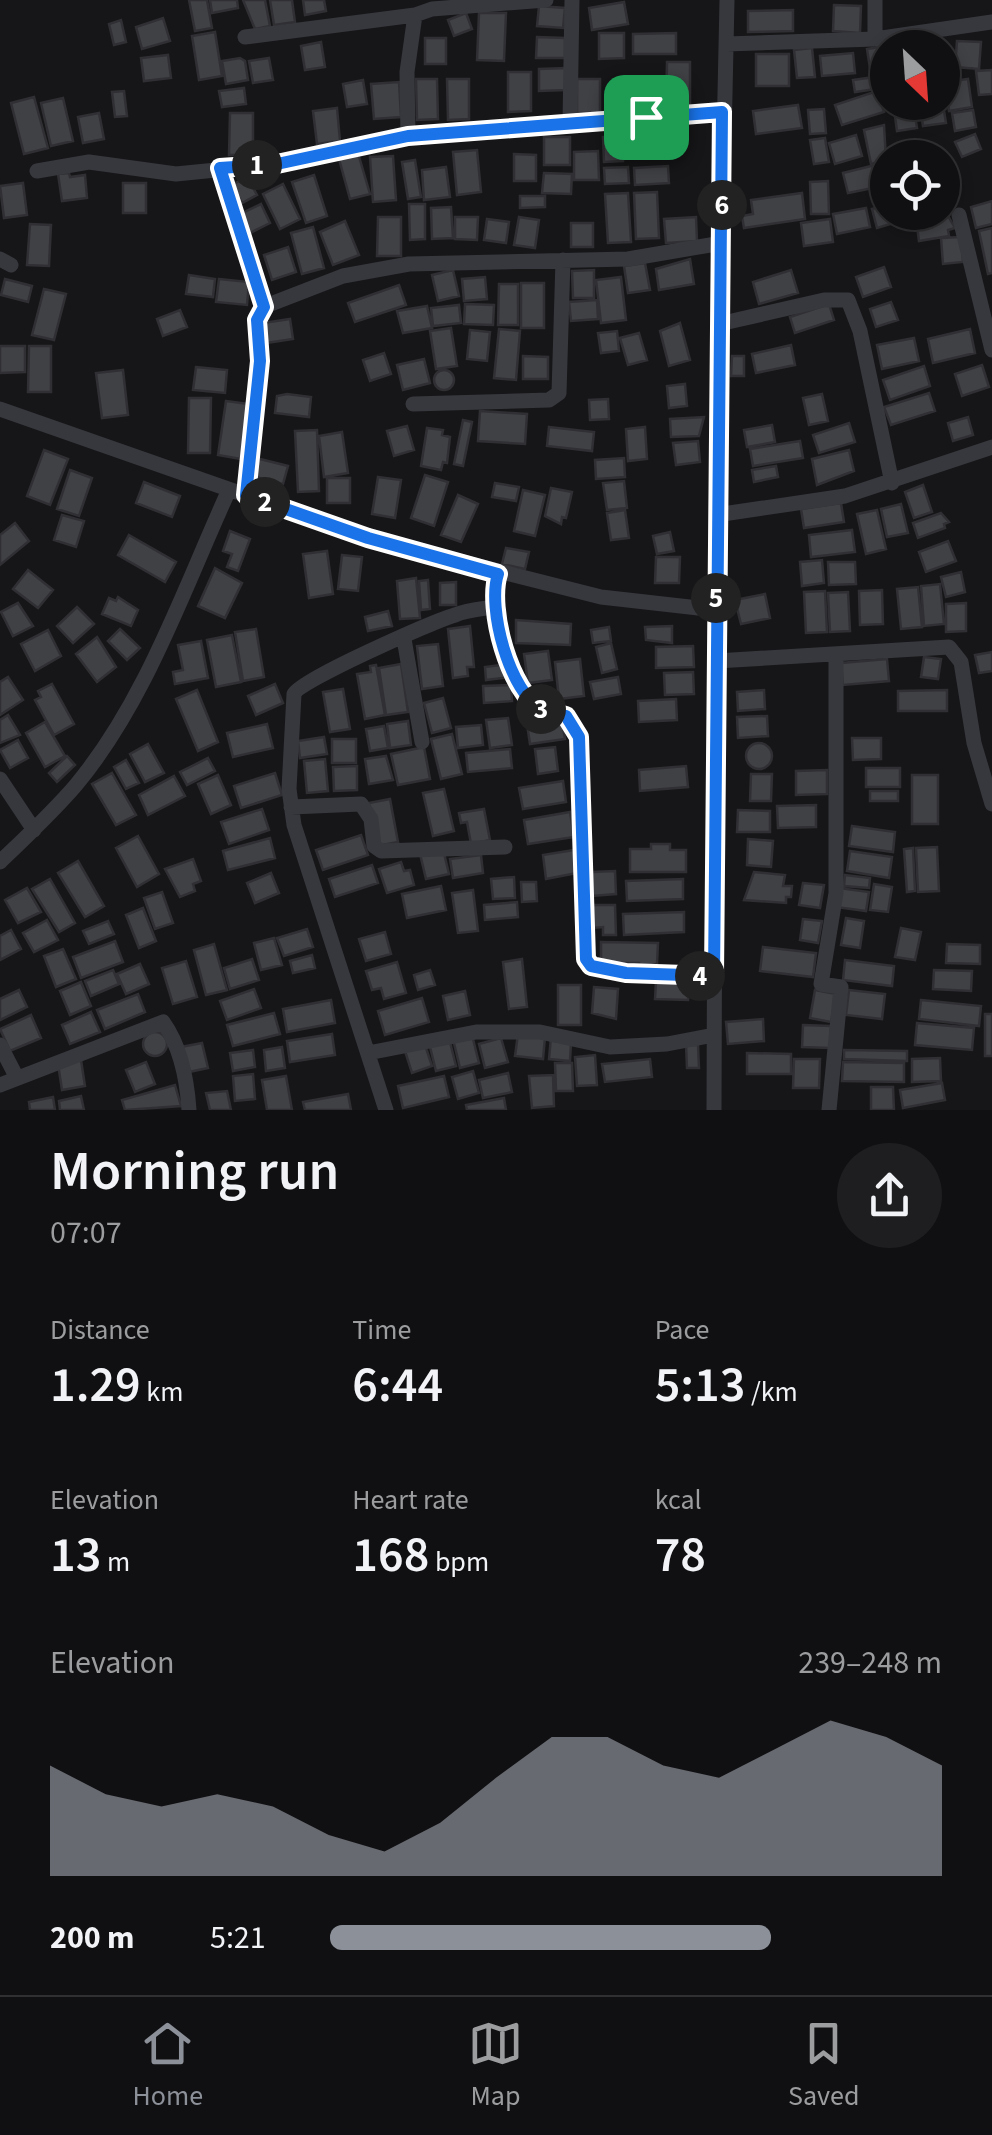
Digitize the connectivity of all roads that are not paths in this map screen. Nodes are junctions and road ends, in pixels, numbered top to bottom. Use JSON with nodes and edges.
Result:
{"nodes":[{"id":1,"x":546,"y":0,"type":"edge"},
{"id":2,"x":572,"y":0,"type":"edge"},
{"id":3,"x":727,"y":0,"type":"edge"},
{"id":4,"x":875,"y":0,"type":"edge"},
{"id":5,"x":415,"y":15,"type":"junction"},
{"id":6,"x":992,"y":22,"type":"edge"},
{"id":7,"x":875,"y":30,"type":"edge"},
{"id":8,"x":937,"y":30,"type":"edge"},
{"id":9,"x":245,"y":37,"type":"dead end"},
{"id":10,"x":870,"y":39,"type":"edge"},
{"id":11,"x":726,"y":44,"type":"junction"},
{"id":12,"x":722,"y":112,"type":"junction"},
{"id":13,"x":570,"y":122,"type":"junction"},
{"id":14,"x":408,"y":136,"type":"junction"},
{"id":15,"x":220,"y":168,"type":"junction"},
{"id":16,"x":37,"y":171,"type":"dead end"},
{"id":17,"x":960,"y":219,"type":"edge"},
{"id":18,"x":722,"y":244,"type":"junction"},
{"id":19,"x":562,"y":260,"type":"junction"},
{"id":20,"x":264,"y":307,"type":"junction"},
{"id":21,"x":719,"y":324,"type":"junction"},
{"id":22,"x":992,"y":350,"type":"edge"},
{"id":23,"x":414,"y":404,"type":"dead end"},
{"id":24,"x":0,"y":409,"type":"edge"},
{"id":25,"x":992,"y":447,"type":"edge"},
{"id":26,"x":892,"y":483,"type":"junction"},
{"id":27,"x":229,"y":490,"type":"junction"},
{"id":28,"x":246,"y":495,"type":"junction"},
{"id":29,"x":716,"y":515,"type":"junction"},
{"id":30,"x":498,"y":574,"type":"junction"},
{"id":31,"x":494,"y":607,"type":"junction"},
{"id":32,"x":716,"y":610,"type":"junction"},
{"id":33,"x":404,"y":640,"type":"junction"},
{"id":34,"x":836,"y":656,"type":"junction"},
{"id":35,"x":716,"y":661,"type":"junction"},
{"id":36,"x":422,"y":742,"type":"dead end"},
{"id":37,"x":0,"y":779,"type":"edge"},
{"id":38,"x":992,"y":804,"type":"edge"},
{"id":39,"x":291,"y":807,"type":"junction"},
{"id":40,"x":34,"y":830,"type":"junction"},
{"id":41,"x":505,"y":848,"type":"dead end"},
{"id":42,"x":0,"y":862,"type":"edge"},
{"id":43,"x":714,"y":976,"type":"junction"},
{"id":44,"x":714,"y":1035,"type":"junction"},
{"id":45,"x":0,"y":1045,"type":"edge"},
{"id":46,"x":368,"y":1053,"type":"junction"},
{"id":47,"x":17,"y":1078,"type":"junction"},
{"id":48,"x":0,"y":1085,"type":"edge"},
{"id":49,"x":189,"y":1110,"type":"edge"},
{"id":50,"x":386,"y":1110,"type":"edge"},
{"id":51,"x":714,"y":1110,"type":"edge"},
{"id":52,"x":829,"y":1110,"type":"edge"}],
"edges":[{"from":1,"to":5,"type":"street"},
{"from":2,"to":13,"type":"street"},
{"from":3,"to":11,"type":"street"},
{"from":4,"to":7,"type":"street"},
{"from":5,"to":9,"type":"street"},
{"from":5,"to":14,"type":"street"},
{"from":6,"to":8,"type":"street"},
{"from":10,"to":11,"type":"street"},
{"from":11,"to":12,"type":"street"},
{"from":12,"to":13,"type":"street"},
{"from":12,"to":18,"type":"street"},
{"from":13,"to":14,"type":"street"},
{"from":14,"to":15,"type":"street"},
{"from":15,"to":16,"type":"street"},
{"from":15,"to":20,"type":"street"},
{"from":17,"to":22,"type":"street"},
{"from":18,"to":19,"type":"street"},
{"from":18,"to":21,"type":"street"},
{"from":19,"to":20,"type":"street"},
{"from":19,"to":23,"type":"street"},
{"from":20,"to":28,"type":"street"},
{"from":21,"to":26,"type":"street"},
{"from":21,"to":29,"type":"street"},
{"from":24,"to":27,"type":"street"},
{"from":25,"to":26,"type":"street"},
{"from":26,"to":29,"type":"street"},
{"from":27,"to":28,"type":"street"},
{"from":27,"to":40,"type":"street"},
{"from":28,"to":30,"type":"street"},
{"from":29,"to":32,"type":"street"},
{"from":30,"to":31,"type":"street"},
{"from":30,"to":32,"type":"street"},
{"from":31,"to":33,"type":"street"},
{"from":31,"to":43,"type":"street"},
{"from":32,"to":35,"type":"street"},
{"from":33,"to":36,"type":"street"},
{"from":33,"to":39,"type":"street"},
{"from":34,"to":35,"type":"street"},
{"from":34,"to":38,"type":"street"},
{"from":34,"to":52,"type":"street"},
{"from":35,"to":43,"type":"street"},
{"from":37,"to":40,"type":"street"},
{"from":39,"to":41,"type":"street"},
{"from":39,"to":46,"type":"street"},
{"from":40,"to":42,"type":"street"},
{"from":43,"to":44,"type":"street"},
{"from":44,"to":46,"type":"street"},
{"from":44,"to":51,"type":"street"},
{"from":45,"to":47,"type":"street"},
{"from":46,"to":50,"type":"street"},
{"from":47,"to":48,"type":"street"},
{"from":47,"to":49,"type":"street"}]}
